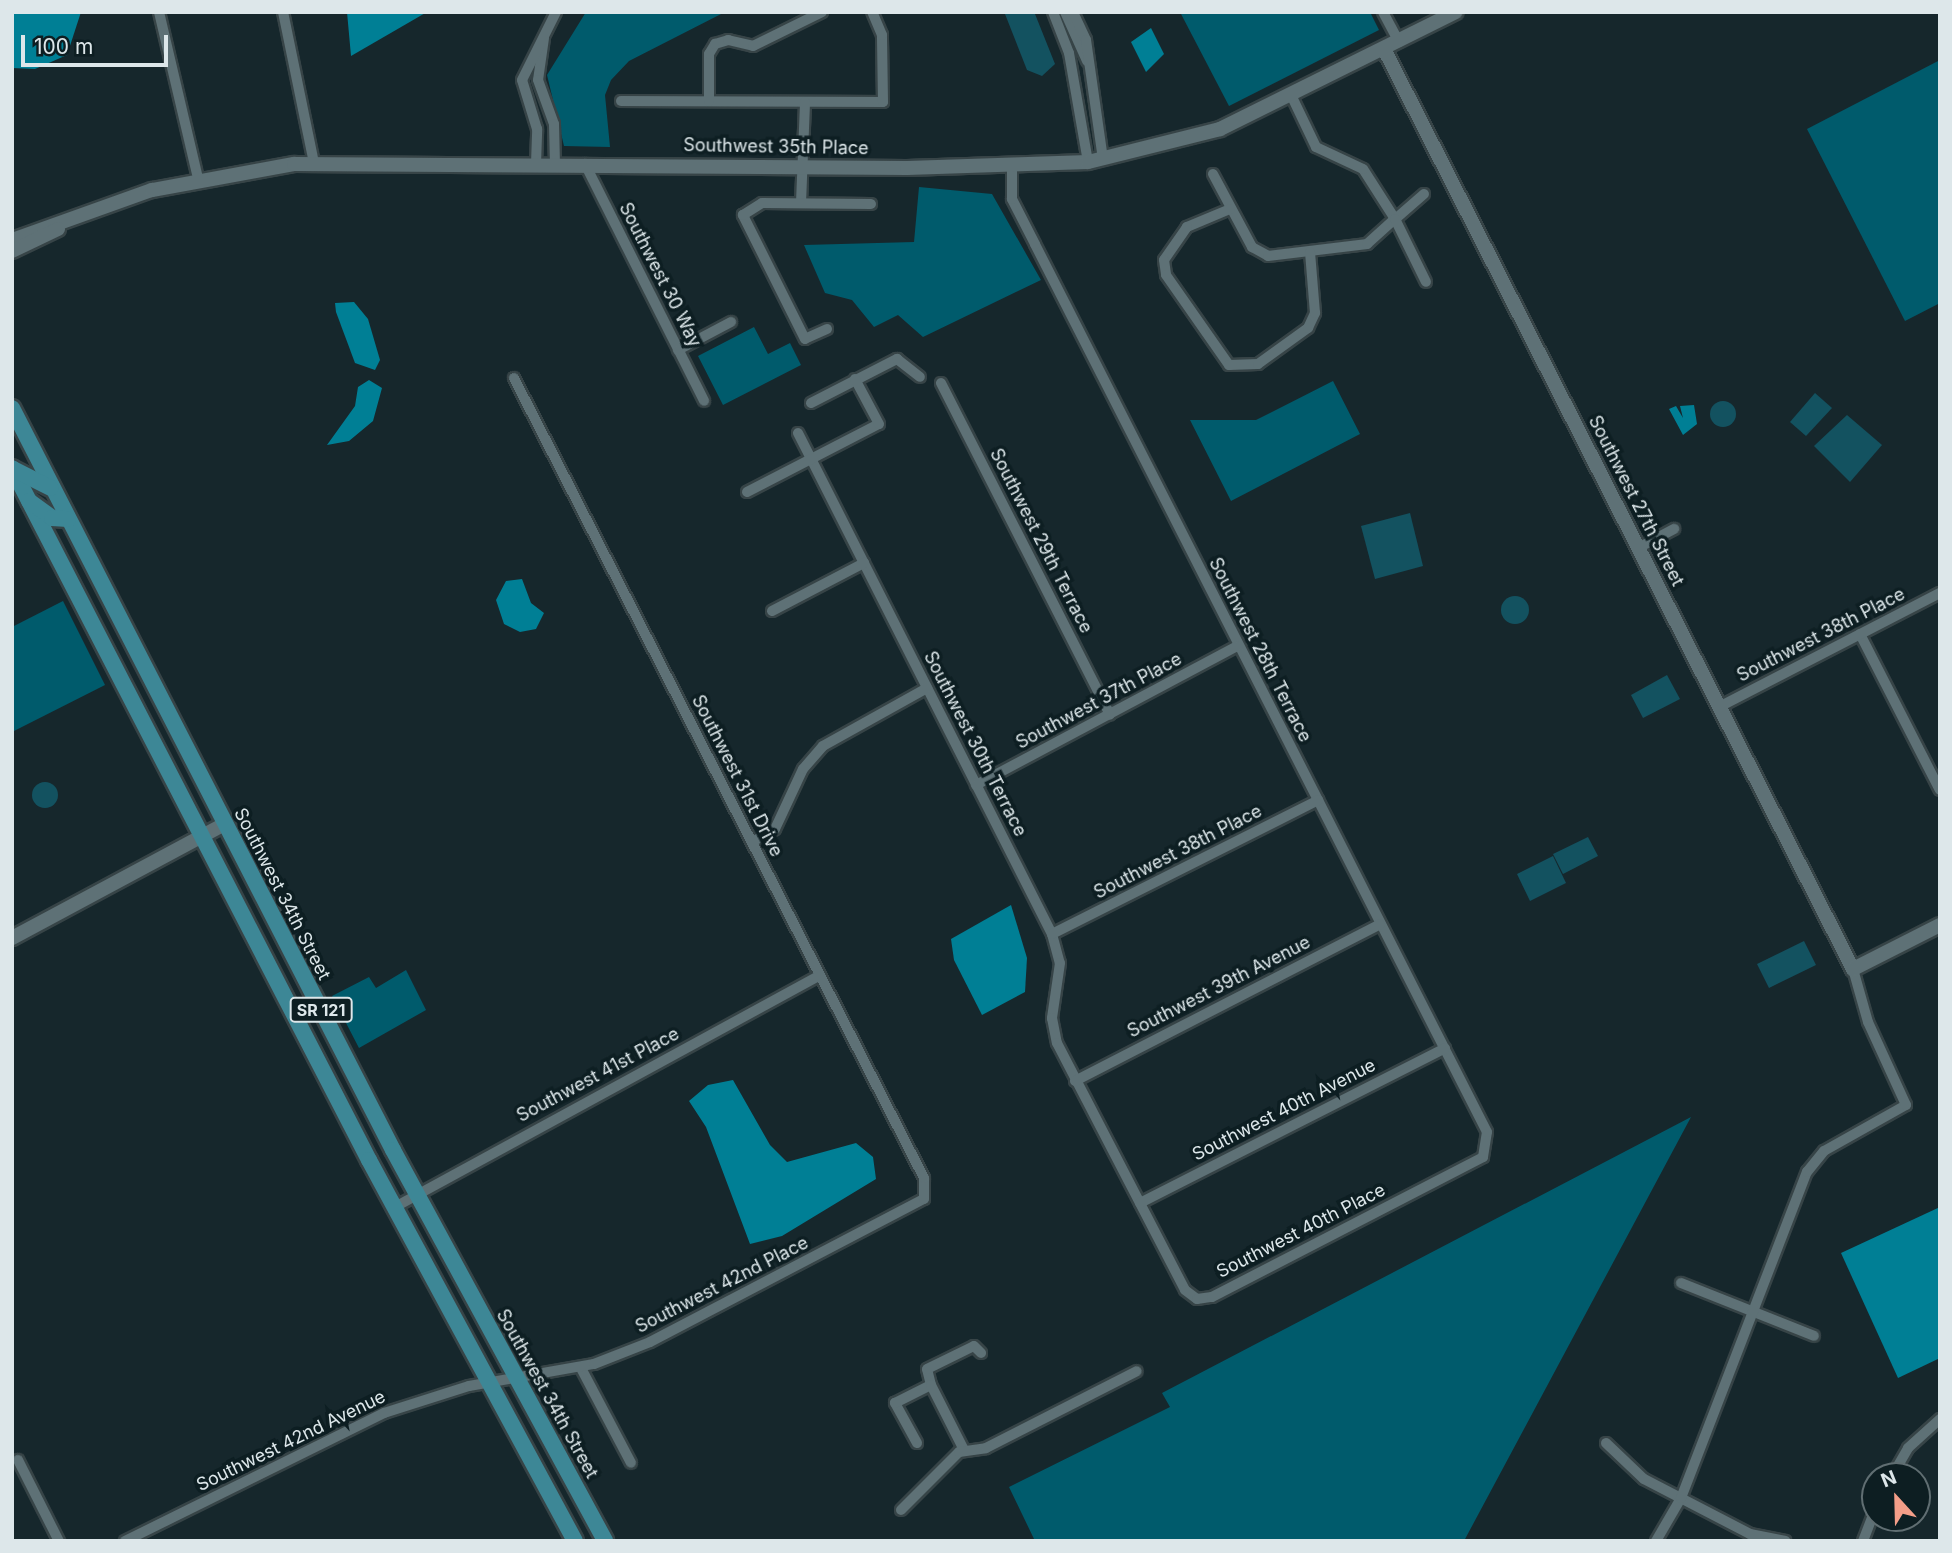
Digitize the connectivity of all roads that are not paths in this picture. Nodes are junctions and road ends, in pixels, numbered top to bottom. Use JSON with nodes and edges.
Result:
{"nodes":[{"id":1,"x":159,"y":12,"type":"edge"},
{"id":2,"x":283,"y":12,"type":"edge"},
{"id":3,"x":556,"y":12,"type":"edge"},
{"id":4,"x":822,"y":12,"type":"edge"},
{"id":5,"x":872,"y":12,"type":"edge"},
{"id":6,"x":1053,"y":12,"type":"edge"},
{"id":7,"x":1065,"y":12,"type":"edge"},
{"id":8,"x":1073,"y":12,"type":"edge"},
{"id":9,"x":1383,"y":12,"type":"edge"},
{"id":10,"x":1456,"y":12,"type":"edge"},
{"id":11,"x":1066,"y":31,"type":"junction"},
{"id":12,"x":544,"y":38,"type":"junction"},
{"id":13,"x":1399,"y":42,"type":"junction"},
{"id":14,"x":1384,"y":49,"type":"junction"},
{"id":15,"x":1088,"y":63,"type":"junction"},
{"id":16,"x":1292,"y":97,"type":"junction"},
{"id":17,"x":709,"y":101,"type":"junction"},
{"id":18,"x":621,"y":102,"type":"dead end"},
{"id":19,"x":806,"y":102,"type":"junction"},
{"id":20,"x":554,"y":124,"type":"junction"},
{"id":21,"x":536,"y":125,"type":"junction"},
{"id":22,"x":1103,"y":159,"type":"junction"},
{"id":23,"x":1088,"y":162,"type":"junction"},
{"id":24,"x":314,"y":163,"type":"junction"},
{"id":25,"x":536,"y":164,"type":"junction"},
{"id":26,"x":555,"y":164,"type":"junction"},
{"id":27,"x":585,"y":164,"type":"junction"},
{"id":28,"x":803,"y":167,"type":"junction"},
{"id":29,"x":1012,"y":168,"type":"junction"},
{"id":30,"x":1213,"y":174,"type":"dead end"},
{"id":31,"x":198,"y":178,"type":"junction"},
{"id":32,"x":1424,"y":194,"type":"dead end"},
{"id":33,"x":802,"y":203,"type":"junction"},
{"id":34,"x":871,"y":204,"type":"dead end"},
{"id":35,"x":1230,"y":209,"type":"junction"},
{"id":36,"x":1395,"y":219,"type":"junction"},
{"id":37,"x":71,"y":220,"type":"junction"},
{"id":38,"x":12,"y":240,"type":"edge"},
{"id":39,"x":12,"y":251,"type":"edge"},
{"id":40,"x":1310,"y":252,"type":"junction"},
{"id":41,"x":1426,"y":282,"type":"dead end"},
{"id":42,"x":731,"y":323,"type":"dead end"},
{"id":43,"x":827,"y":329,"type":"dead end"},
{"id":44,"x":678,"y":350,"type":"junction"},
{"id":45,"x":920,"y":377,"type":"dead end"},
{"id":46,"x":513,"y":378,"type":"dead end"},
{"id":47,"x":855,"y":379,"type":"junction"},
{"id":48,"x":941,"y":383,"type":"dead end"},
{"id":49,"x":704,"y":401,"type":"dead end"},
{"id":50,"x":811,"y":402,"type":"dead end"},
{"id":51,"x":12,"y":408,"type":"edge"},
{"id":52,"x":798,"y":433,"type":"dead end"},
{"id":53,"x":812,"y":461,"type":"junction"},
{"id":54,"x":12,"y":469,"type":"edge"},
{"id":55,"x":51,"y":488,"type":"junction"},
{"id":56,"x":747,"y":492,"type":"dead end"},
{"id":57,"x":29,"y":500,"type":"junction"},
{"id":58,"x":68,"y":519,"type":"junction"},
{"id":59,"x":1674,"y":529,"type":"dead end"},
{"id":60,"x":1638,"y":548,"type":"junction"},
{"id":61,"x":864,"y":563,"type":"junction"},
{"id":62,"x":1940,"y":593,"type":"edge"},
{"id":63,"x":772,"y":611,"type":"dead end"},
{"id":64,"x":1860,"y":634,"type":"junction"},
{"id":65,"x":1237,"y":646,"type":"junction"},
{"id":66,"x":927,"y":688,"type":"junction"},
{"id":67,"x":1719,"y":707,"type":"junction"},
{"id":68,"x":1110,"y":714,"type":"junction"},
{"id":69,"x":976,"y":785,"type":"junction"},
{"id":70,"x":1940,"y":790,"type":"edge"},
{"id":71,"x":1318,"y":800,"type":"junction"},
{"id":72,"x":225,"y":824,"type":"junction"},
{"id":73,"x":201,"y":836,"type":"junction"},
{"id":74,"x":752,"y":842,"type":"junction"},
{"id":75,"x":1380,"y":924,"type":"junction"},
{"id":76,"x":1940,"y":925,"type":"edge"},
{"id":77,"x":1052,"y":934,"type":"junction"},
{"id":78,"x":12,"y":938,"type":"edge"},
{"id":79,"x":1853,"y":970,"type":"junction"},
{"id":80,"x":820,"y":975,"type":"junction"},
{"id":81,"x":1444,"y":1048,"type":"junction"},
{"id":82,"x":1075,"y":1081,"type":"junction"},
{"id":83,"x":1488,"y":1146,"type":"joint"},
{"id":84,"x":926,"y":1190,"type":"joint"},
{"id":85,"x":418,"y":1195,"type":"junction"},
{"id":86,"x":1140,"y":1203,"type":"junction"},
{"id":87,"x":394,"y":1207,"type":"junction"},
{"id":88,"x":1681,"y":1283,"type":"dead end"},
{"id":89,"x":1754,"y":1314,"type":"junction"},
{"id":90,"x":1814,"y":1336,"type":"dead end"},
{"id":91,"x":981,"y":1353,"type":"dead end"},
{"id":92,"x":581,"y":1368,"type":"junction"},
{"id":93,"x":1137,"y":1371,"type":"dead end"},
{"id":94,"x":518,"y":1381,"type":"junction"},
{"id":95,"x":490,"y":1385,"type":"junction"},
{"id":96,"x":931,"y":1385,"type":"junction"},
{"id":97,"x":1940,"y":1419,"type":"edge"},
{"id":98,"x":917,"y":1443,"type":"dead end"},
{"id":99,"x":1606,"y":1443,"type":"dead end"},
{"id":100,"x":964,"y":1450,"type":"junction"},
{"id":101,"x":18,"y":1460,"type":"dead end"},
{"id":102,"x":1900,"y":1462,"type":"edge"},
{"id":103,"x":631,"y":1464,"type":"dead end"},
{"id":104,"x":1681,"y":1498,"type":"junction"},
{"id":105,"x":901,"y":1510,"type":"dead end"},
{"id":106,"x":1748,"y":1537,"type":"edge"},
{"id":107,"x":59,"y":1541,"type":"edge"},
{"id":108,"x":125,"y":1541,"type":"edge"},
{"id":109,"x":575,"y":1541,"type":"edge"},
{"id":110,"x":605,"y":1541,"type":"edge"},
{"id":111,"x":1656,"y":1541,"type":"edge"},
{"id":112,"x":1785,"y":1541,"type":"edge"}],
"edges":[{"from":1,"to":31,"type":"street"},
{"from":2,"to":24,"type":"street"},
{"from":3,"to":12,"type":"street"},
{"from":4,"to":17,"type":"street"},
{"from":5,"to":19,"type":"street"},
{"from":6,"to":11,"type":"street"},
{"from":7,"to":11,"type":"street"},
{"from":8,"to":15,"type":"street"},
{"from":9,"to":13,"type":"street"},
{"from":10,"to":13,"type":"street","name":"Southwest 35th Place"},
{"from":11,"to":15,"type":"street"},
{"from":11,"to":23,"type":"street"},
{"from":12,"to":20,"type":"street"},
{"from":12,"to":21,"type":"street"},
{"from":13,"to":14,"type":"street","name":"Southwest 35th Place"},
{"from":14,"to":16,"type":"street","name":"Southwest 35th Place"},
{"from":14,"to":60,"type":"street","name":"Southwest 27th Street"},
{"from":15,"to":22,"type":"street"},
{"from":16,"to":22,"type":"street","name":"Southwest 35th Place"},
{"from":16,"to":36,"type":"street"},
{"from":17,"to":18,"type":"street"},
{"from":17,"to":19,"type":"street"},
{"from":19,"to":28,"type":"street"},
{"from":20,"to":21,"type":"street"},
{"from":20,"to":26,"type":"street"},
{"from":21,"to":25,"type":"street"},
{"from":22,"to":23,"type":"street","name":"Southwest 35th Place"},
{"from":23,"to":29,"type":"street","name":"Southwest 35th Place"},
{"from":24,"to":25,"type":"street","name":"Southwest 35th Place"},
{"from":24,"to":31,"type":"street","name":"Southwest 35th Place"},
{"from":25,"to":26,"type":"street","name":"Southwest 35th Place"},
{"from":26,"to":27,"type":"street","name":"Southwest 35th Place"},
{"from":27,"to":28,"type":"street","name":"Southwest 35th Place"},
{"from":27,"to":44,"type":"street","name":"Southwest 30 Way"},
{"from":28,"to":29,"type":"street","name":"Southwest 35th Place"},
{"from":28,"to":33,"type":"street"},
{"from":29,"to":65,"type":"street","name":"Southwest 28th Terrace"},
{"from":30,"to":35,"type":"street"},
{"from":31,"to":37,"type":"street","name":"Southwest 35th Place"},
{"from":32,"to":36,"type":"street"},
{"from":33,"to":34,"type":"street"},
{"from":33,"to":43,"type":"street"},
{"from":35,"to":40,"type":"street"},
{"from":35,"to":40,"type":"street"},
{"from":36,"to":40,"type":"street"},
{"from":36,"to":41,"type":"street"},
{"from":37,"to":38,"type":"street","name":"Southwest 35th Place"},
{"from":37,"to":39,"type":"street","name":"Southwest 35th Place"},
{"from":42,"to":44,"type":"street"},
{"from":44,"to":49,"type":"street","name":"Southwest 30 Way"},
{"from":45,"to":47,"type":"street"},
{"from":46,"to":74,"type":"street","name":"Southwest 31st Drive"},
{"from":47,"to":50,"type":"street"},
{"from":47,"to":53,"type":"street"},
{"from":48,"to":68,"type":"street","name":"Southwest 29th Terrace"},
{"from":51,"to":55,"type":"main road","name":"Southwest 34th Street","number":"SR 121"},
{"from":52,"to":53,"type":"street","name":"Southwest 30th Terrace"},
{"from":53,"to":56,"type":"street"},
{"from":53,"to":61,"type":"street","name":"Southwest 30th Terrace"},
{"from":54,"to":55,"type":"main road"},
{"from":54,"to":57,"type":"main road","number":"SR 121"},
{"from":55,"to":58,"type":"main road","name":"Southwest 34th Street","number":"SR 121"},
{"from":57,"to":58,"type":"main road"},
{"from":57,"to":73,"type":"main road","number":"SR 121"},
{"from":58,"to":72,"type":"main road","name":"Southwest 34th Street","number":"SR 121"},
{"from":59,"to":60,"type":"street"},
{"from":60,"to":67,"type":"street","name":"Southwest 27th Street"},
{"from":61,"to":63,"type":"street"},
{"from":61,"to":66,"type":"street","name":"Southwest 30th Terrace"},
{"from":62,"to":64,"type":"street","name":"Southwest 38th Place"},
{"from":64,"to":67,"type":"street","name":"Southwest 38th Place"},
{"from":64,"to":70,"type":"street"},
{"from":65,"to":68,"type":"street","name":"Southwest 37th Place"},
{"from":65,"to":71,"type":"street","name":"Southwest 28th Terrace"},
{"from":66,"to":69,"type":"street","name":"Southwest 30th Terrace"},
{"from":66,"to":74,"type":"street"},
{"from":67,"to":79,"type":"street","name":"Southwest 27th Street"},
{"from":68,"to":69,"type":"street","name":"Southwest 37th Place"},
{"from":69,"to":77,"type":"street","name":"Southwest 30th Terrace"},
{"from":71,"to":75,"type":"street","name":"Southwest 28th Terrace"},
{"from":71,"to":77,"type":"street","name":"Southwest 38th Place"},
{"from":72,"to":73,"type":"street"},
{"from":72,"to":85,"type":"main road","name":"Southwest 34th Street","number":"SR 121"},
{"from":73,"to":78,"type":"street"},
{"from":73,"to":87,"type":"main road","number":"SR 121"},
{"from":74,"to":80,"type":"street","name":"Southwest 31st Drive"},
{"from":75,"to":81,"type":"street","name":"Southwest 28th Terrace"},
{"from":75,"to":82,"type":"street","name":"Southwest 39th Avenue"},
{"from":76,"to":79,"type":"street"},
{"from":77,"to":82,"type":"street","name":"Southwest 30th Terrace"},
{"from":79,"to":89,"type":"street"},
{"from":80,"to":84,"type":"street","name":"Southwest 31st Drive"},
{"from":80,"to":85,"type":"street","name":"Southwest 41st Place"},
{"from":81,"to":83,"type":"street","name":"Southwest 28th Terrace"},
{"from":81,"to":86,"type":"street","name":"Southwest 40th Avenue"},
{"from":82,"to":86,"type":"street","name":"Southwest 40th Place"},
{"from":83,"to":86,"type":"street","name":"Southwest 40th Place"},
{"from":84,"to":92,"type":"street","name":"Southwest 42nd Place"},
{"from":85,"to":87,"type":"street","name":"Southwest 41st Place"},
{"from":85,"to":94,"type":"main road","name":"Southwest 34th Street","number":"SR 121"},
{"from":87,"to":95,"type":"main road","number":"SR 121"},
{"from":88,"to":89,"type":"street"},
{"from":89,"to":90,"type":"street"},
{"from":89,"to":104,"type":"street"},
{"from":91,"to":96,"type":"street"},
{"from":92,"to":94,"type":"street","name":"Southwest 42nd Place"},
{"from":92,"to":103,"type":"street"},
{"from":93,"to":100,"type":"street"},
{"from":94,"to":95,"type":"street","name":"Southwest 42nd Avenue"},
{"from":94,"to":110,"type":"main road","name":"Southwest 34th Street","number":"SR 121"},
{"from":95,"to":108,"type":"street","name":"Southwest 42nd Avenue"},
{"from":95,"to":109,"type":"main road","number":"SR 121"},
{"from":96,"to":98,"type":"street"},
{"from":96,"to":100,"type":"street"},
{"from":97,"to":102,"type":"street"},
{"from":99,"to":104,"type":"street"},
{"from":100,"to":105,"type":"street"},
{"from":101,"to":107,"type":"street"},
{"from":104,"to":106,"type":"street"},
{"from":104,"to":111,"type":"street"},
{"from":106,"to":112,"type":"street"}]}
